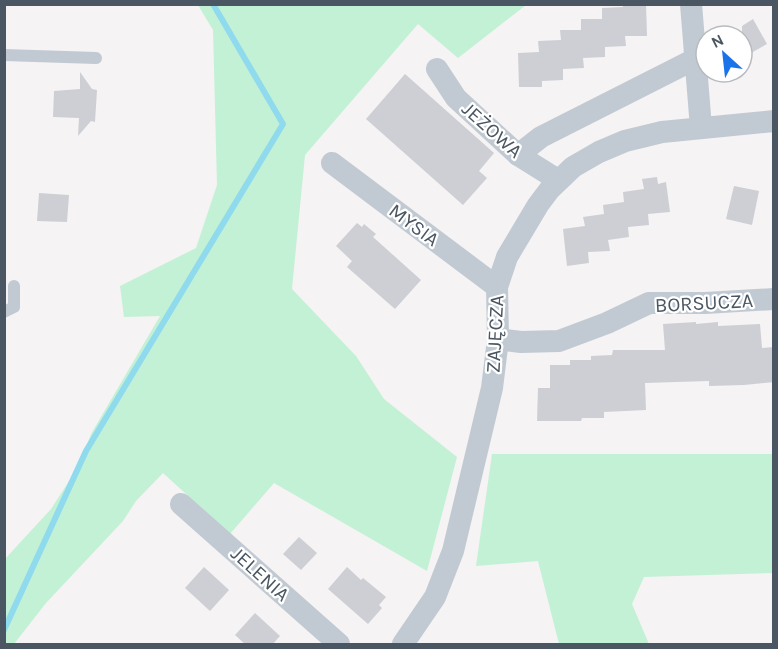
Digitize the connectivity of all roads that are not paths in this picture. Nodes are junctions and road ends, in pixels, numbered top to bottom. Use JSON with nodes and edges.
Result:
{"nodes":[{"id":1,"x":691,"y":4,"type":"edge"},
{"id":2,"x":694,"y":45,"type":"edge"},
{"id":3,"x":4,"y":55,"type":"edge"},
{"id":4,"x":96,"y":58,"type":"dead end"},
{"id":5,"x":694,"y":60,"type":"edge"},
{"id":6,"x":436,"y":69,"type":"dead end"},
{"id":7,"x":697,"y":84,"type":"edge"},
{"id":8,"x":774,"y":121,"type":"edge"},
{"id":9,"x":701,"y":128,"type":"junction"},
{"id":10,"x":518,"y":155,"type":"junction"},
{"id":11,"x":332,"y":163,"type":"dead end"},
{"id":12,"x":558,"y":180,"type":"junction"},
{"id":13,"x":14,"y":286,"type":"dead end"},
{"id":14,"x":497,"y":287,"type":"junction"},
{"id":15,"x":774,"y":299,"type":"edge"},
{"id":16,"x":4,"y":312,"type":"edge"},
{"id":17,"x":498,"y":339,"type":"junction"},
{"id":18,"x":181,"y":504,"type":"dead end"},
{"id":19,"x":339,"y":645,"type":"edge"},
{"id":20,"x":403,"y":645,"type":"edge"}],
"edges":[{"from":1,"to":2,"type":"street"},
{"from":3,"to":4,"type":"lane"},
{"from":5,"to":10,"type":"street"},
{"from":6,"to":10,"type":"street","name":"JEŻOWA"},
{"from":7,"to":9,"type":"street"},
{"from":8,"to":9,"type":"street","name":"ZAJĘCZA"},
{"from":9,"to":12,"type":"street","name":"ZAJĘCZA"},
{"from":10,"to":12,"type":"street","name":"JEŻOWA"},
{"from":11,"to":14,"type":"street","name":"MYSIA"},
{"from":12,"to":14,"type":"street","name":"ZAJĘCZA"},
{"from":13,"to":16,"type":"lane"},
{"from":14,"to":17,"type":"street","name":"ZAJĘCZA"},
{"from":15,"to":17,"type":"street","name":"BORSUCZA"},
{"from":17,"to":20,"type":"street","name":"ZAJĘCZA"},
{"from":18,"to":19,"type":"street","name":"JELENIA"}]}
